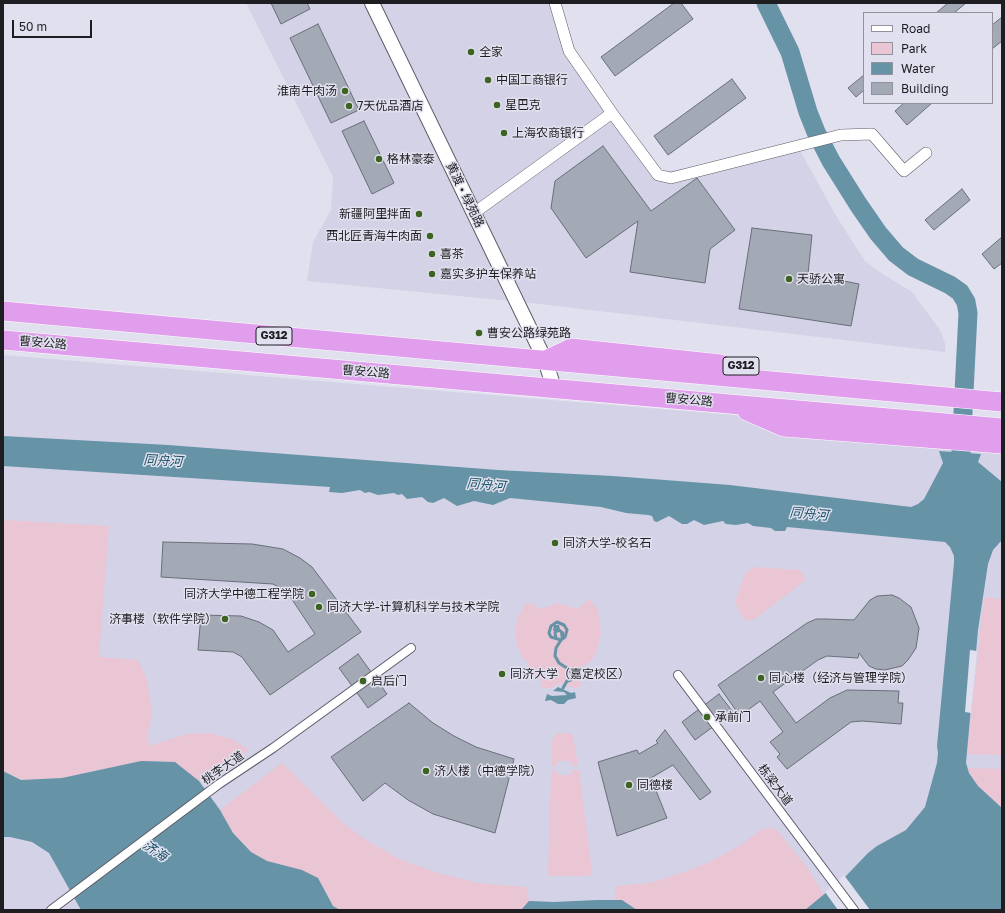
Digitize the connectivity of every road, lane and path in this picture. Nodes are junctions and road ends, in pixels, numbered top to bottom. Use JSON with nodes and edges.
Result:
{"nodes":[{"id":1,"x":372,"y":3,"type":"edge"},
{"id":2,"x":555,"y":3,"type":"edge"},
{"id":3,"x":612,"y":113,"type":"junction"},
{"id":4,"x":926,"y":153,"type":"dead end"},
{"id":5,"x":474,"y":213,"type":"junction"},
{"id":6,"x":3,"y":311,"type":"edge"},
{"id":7,"x":3,"y":340,"type":"edge"},
{"id":8,"x":545,"y":360,"type":"junction"},
{"id":9,"x":554,"y":388,"type":"junction"},
{"id":10,"x":996,"y":395,"type":"edge"},
{"id":11,"x":996,"y":436,"type":"edge"},
{"id":12,"x":411,"y":648,"type":"dead end"},
{"id":13,"x":678,"y":675,"type":"dead end"},
{"id":14,"x":51,"y":910,"type":"edge"},
{"id":15,"x":854,"y":910,"type":"edge"}],
"edges":[{"from":1,"to":5,"type":"street","name":"黄渡 • 绿苑路"},
{"from":2,"to":3,"type":"street"},
{"from":3,"to":4,"type":"street"},
{"from":3,"to":5,"type":"street"},
{"from":5,"to":8,"type":"street","name":"黄渡 • 绿苑路"},
{"from":6,"to":8,"type":"highway","number":"G312"},
{"from":7,"to":9,"type":"highway","name":"曹安公路","number":"G312"},
{"from":8,"to":9,"type":"street","name":"黄渡 • 绿苑路"},
{"from":8,"to":10,"type":"highway","number":"G312"},
{"from":9,"to":11,"type":"highway","name":"曹安公路","number":"G312"},
{"from":12,"to":14,"type":"street","name":"桃李大道"},
{"from":13,"to":15,"type":"street","name":"栋梁大道"}]}
